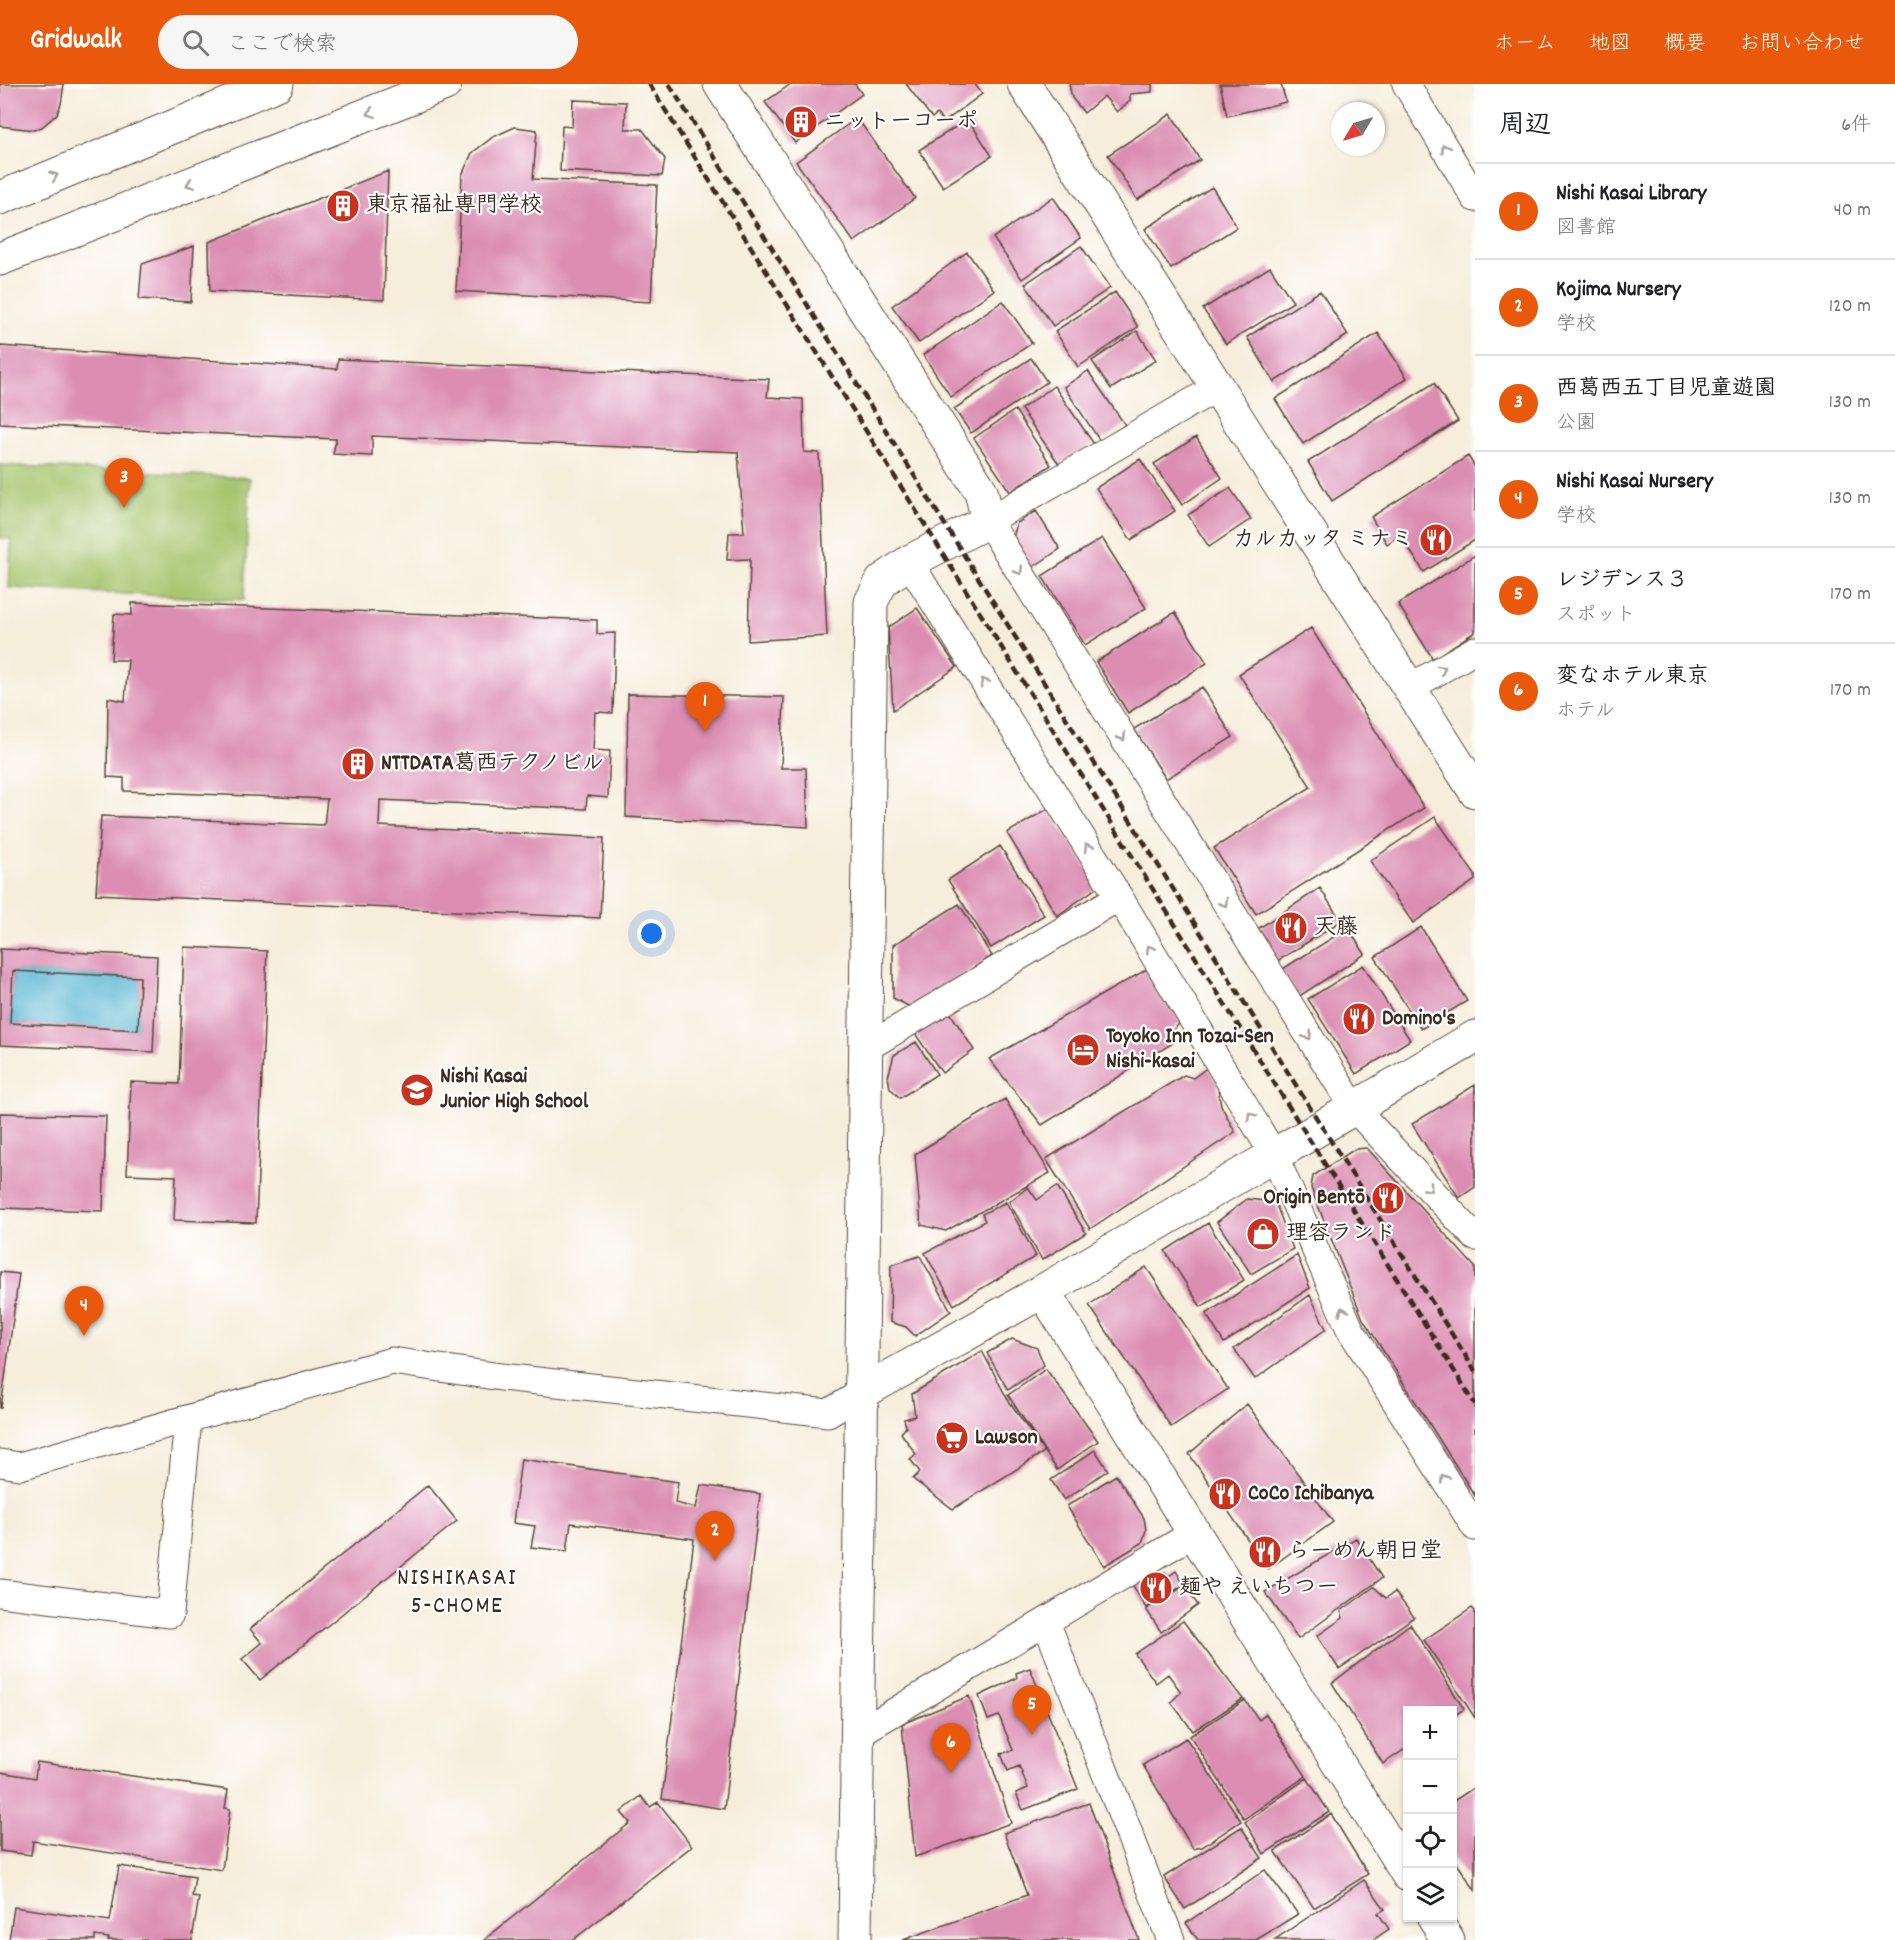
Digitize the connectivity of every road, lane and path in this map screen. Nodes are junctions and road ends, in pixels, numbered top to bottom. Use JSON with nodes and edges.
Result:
{"nodes":[{"id":1,"x":277,"y":84,"type":"edge"},
{"id":2,"x":445,"y":84,"type":"edge"},
{"id":3,"x":720,"y":84,"type":"edge"},
{"id":4,"x":1024,"y":84,"type":"edge"},
{"id":5,"x":1406,"y":84,"type":"edge"},
{"id":6,"x":0,"y":198,"type":"edge"},
{"id":7,"x":1475,"y":198,"type":"edge"},
{"id":8,"x":0,"y":259,"type":"edge"},
{"id":9,"x":1216,"y":388,"type":"junction"},
{"id":10,"x":988,"y":521,"type":"junction"},
{"id":11,"x":909,"y":562,"type":"junction"},
{"id":12,"x":1475,"y":650,"type":"edge"},
{"id":13,"x":1409,"y":688,"type":"junction"},
{"id":14,"x":1475,"y":791,"type":"edge"},
{"id":15,"x":1119,"y":897,"type":"junction"},
{"id":16,"x":1475,"y":1037,"type":"edge"},
{"id":17,"x":866,"y":1048,"type":"junction"},
{"id":18,"x":1354,"y":1108,"type":"junction"},
{"id":19,"x":1274,"y":1155,"type":"junction"},
{"id":20,"x":1475,"y":1237,"type":"edge"},
{"id":21,"x":1043,"y":1291,"type":"junction"},
{"id":22,"x":863,"y":1392,"type":"junction"},
{"id":23,"x":188,"y":1419,"type":"junction"},
{"id":24,"x":0,"y":1463,"type":"edge"},
{"id":25,"x":1475,"y":1527,"type":"edge"},
{"id":26,"x":1194,"y":1533,"type":"junction"},
{"id":27,"x":0,"y":1593,"type":"edge"},
{"id":28,"x":1046,"y":1622,"type":"junction"},
{"id":29,"x":859,"y":1733,"type":"junction"},
{"id":30,"x":1403,"y":1869,"type":"edge"},
{"id":31,"x":1437,"y":1922,"type":"edge"},
{"id":32,"x":855,"y":1940,"type":"edge"},
{"id":33,"x":1171,"y":1940,"type":"edge"},
{"id":34,"x":1448,"y":1940,"type":"edge"}],
"edges":[{"from":6,"to":1,"type":"street","one_way":true},
{"from":2,"to":8,"type":"street","one_way":true},
{"from":3,"to":10,"type":"street"},
{"from":4,"to":9,"type":"street"},
{"from":7,"to":5,"type":"street","one_way":true},
{"from":9,"to":10,"type":"street"},
{"from":9,"to":13,"type":"street"},
{"from":10,"to":11,"type":"street"},
{"from":10,"to":18,"type":"street","one_way":true},
{"from":15,"to":11,"type":"street","one_way":true},
{"from":11,"to":17,"type":"street"},
{"from":13,"to":12,"type":"street","one_way":true},
{"from":13,"to":14,"type":"street"},
{"from":15,"to":17,"type":"street"},
{"from":19,"to":15,"type":"street","one_way":true},
{"from":16,"to":18,"type":"street"},
{"from":17,"to":22,"type":"street"},
{"from":18,"to":19,"type":"street"},
{"from":18,"to":20,"type":"street","one_way":true},
{"from":19,"to":21,"type":"street"},
{"from":25,"to":19,"type":"street","one_way":true},
{"from":21,"to":22,"type":"street"},
{"from":21,"to":26,"type":"street"},
{"from":22,"to":23,"type":"street"},
{"from":22,"to":29,"type":"street"},
{"from":23,"to":24,"type":"street"},
{"from":23,"to":27,"type":"street"},
{"from":26,"to":28,"type":"street"},
{"from":26,"to":30,"type":"street"},
{"from":28,"to":29,"type":"street"},
{"from":28,"to":33,"type":"street"},
{"from":29,"to":32,"type":"street"},
{"from":31,"to":34,"type":"street"}]}
